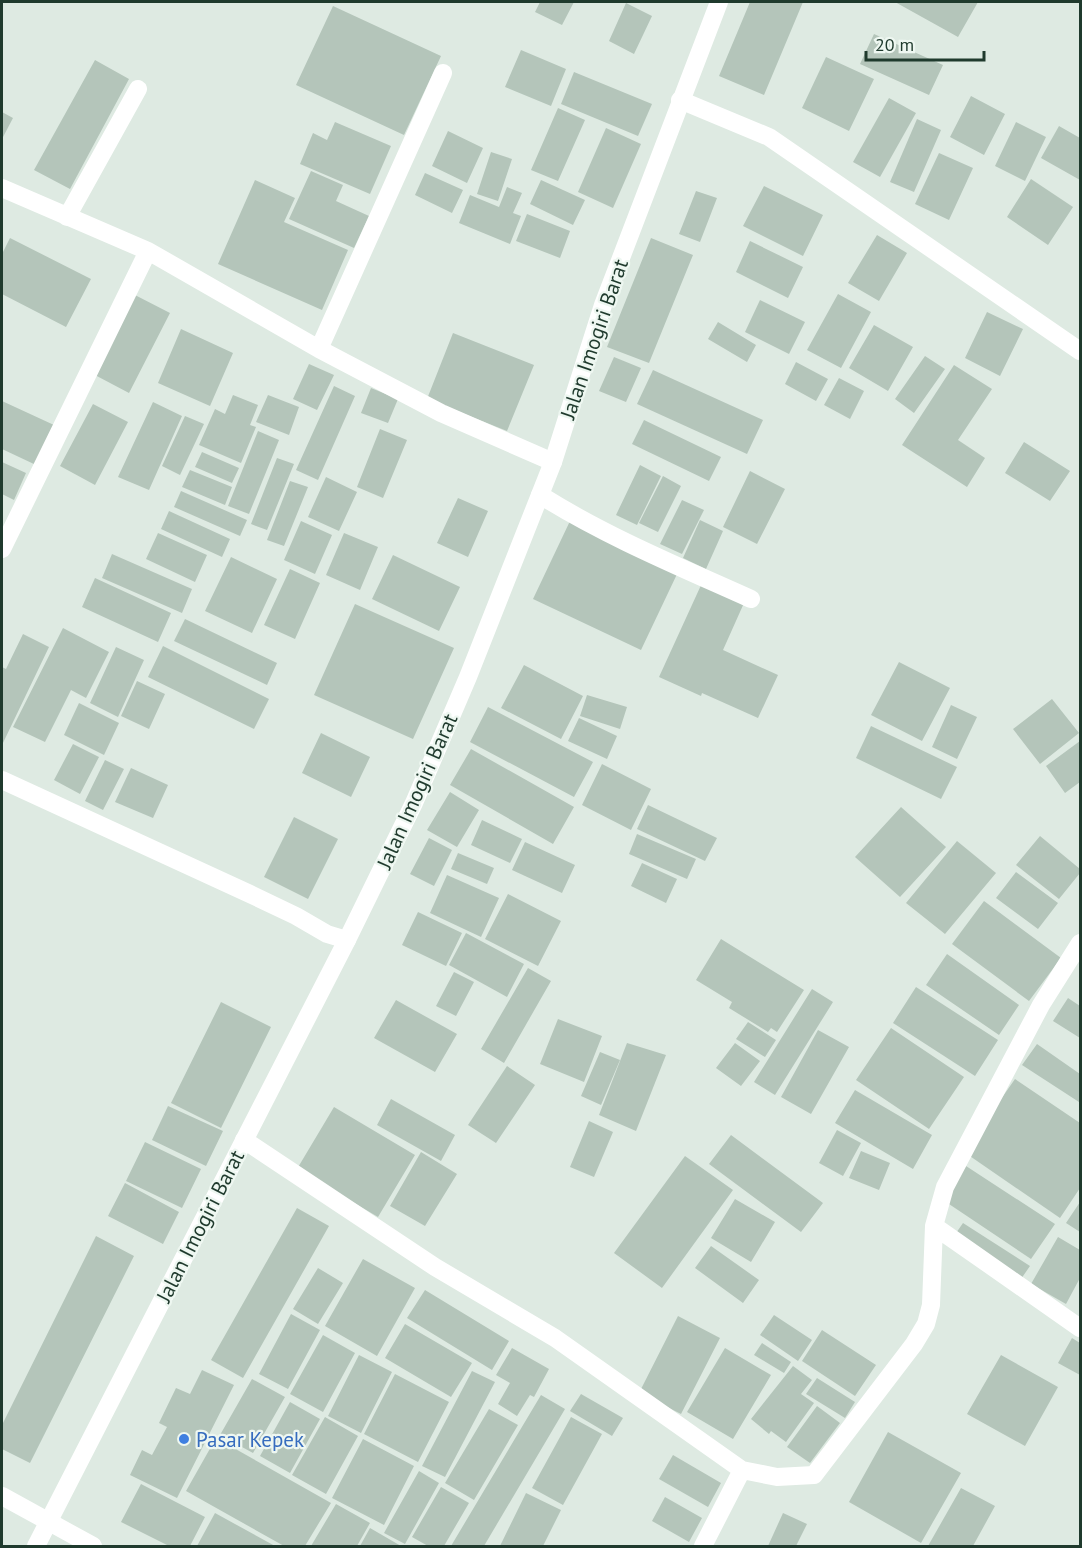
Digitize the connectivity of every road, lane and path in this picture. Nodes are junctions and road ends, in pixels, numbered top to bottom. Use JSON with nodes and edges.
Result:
{"nodes":[{"id":1,"x":719,"y":2,"type":"edge"},
{"id":2,"x":443,"y":73,"type":"dead end"},
{"id":3,"x":138,"y":89,"type":"dead end"},
{"id":4,"x":680,"y":100,"type":"junction"},
{"id":5,"x":2,"y":188,"type":"edge"},
{"id":6,"x":67,"y":217,"type":"junction"},
{"id":7,"x":148,"y":251,"type":"junction"},
{"id":8,"x":319,"y":349,"type":"junction"},
{"id":9,"x":1080,"y":351,"type":"edge"},
{"id":10,"x":553,"y":462,"type":"junction"},
{"id":11,"x":540,"y":495,"type":"junction"},
{"id":12,"x":2,"y":549,"type":"edge"},
{"id":13,"x":751,"y":599,"type":"dead end"},
{"id":14,"x":2,"y":780,"type":"edge"},
{"id":15,"x":347,"y":940,"type":"junction"},
{"id":16,"x":1080,"y":943,"type":"edge"},
{"id":17,"x":244,"y":1140,"type":"junction"},
{"id":18,"x":934,"y":1226,"type":"junction"},
{"id":19,"x":1080,"y":1328,"type":"edge"},
{"id":20,"x":742,"y":1470,"type":"junction"},
{"id":21,"x":2,"y":1496,"type":"edge"},
{"id":22,"x":49,"y":1522,"type":"junction"},
{"id":23,"x":36,"y":1546,"type":"edge"},
{"id":24,"x":93,"y":1546,"type":"edge"},
{"id":25,"x":703,"y":1546,"type":"edge"}],
"edges":[{"from":1,"to":4,"type":"street","name":"Jalan Imogiri Barat"},
{"from":2,"to":8,"type":"street"},
{"from":3,"to":6,"type":"street"},
{"from":4,"to":9,"type":"street"},
{"from":4,"to":10,"type":"street","name":"Jalan Imogiri Barat"},
{"from":5,"to":6,"type":"street"},
{"from":6,"to":7,"type":"street"},
{"from":7,"to":8,"type":"street"},
{"from":7,"to":12,"type":"street"},
{"from":8,"to":10,"type":"street"},
{"from":10,"to":11,"type":"street","name":"Jalan Imogiri Barat"},
{"from":11,"to":13,"type":"street"},
{"from":11,"to":15,"type":"street","name":"Jalan Imogiri Barat"},
{"from":14,"to":15,"type":"street"},
{"from":15,"to":17,"type":"street","name":"Jalan Imogiri Barat"},
{"from":16,"to":18,"type":"street"},
{"from":17,"to":20,"type":"street"},
{"from":17,"to":22,"type":"street","name":"Jalan Imogiri Barat"},
{"from":18,"to":19,"type":"street"},
{"from":18,"to":20,"type":"street"},
{"from":20,"to":25,"type":"street"},
{"from":21,"to":22,"type":"street"},
{"from":22,"to":23,"type":"street","name":"Jalan Imogiri Barat"},
{"from":22,"to":24,"type":"street"}]}
